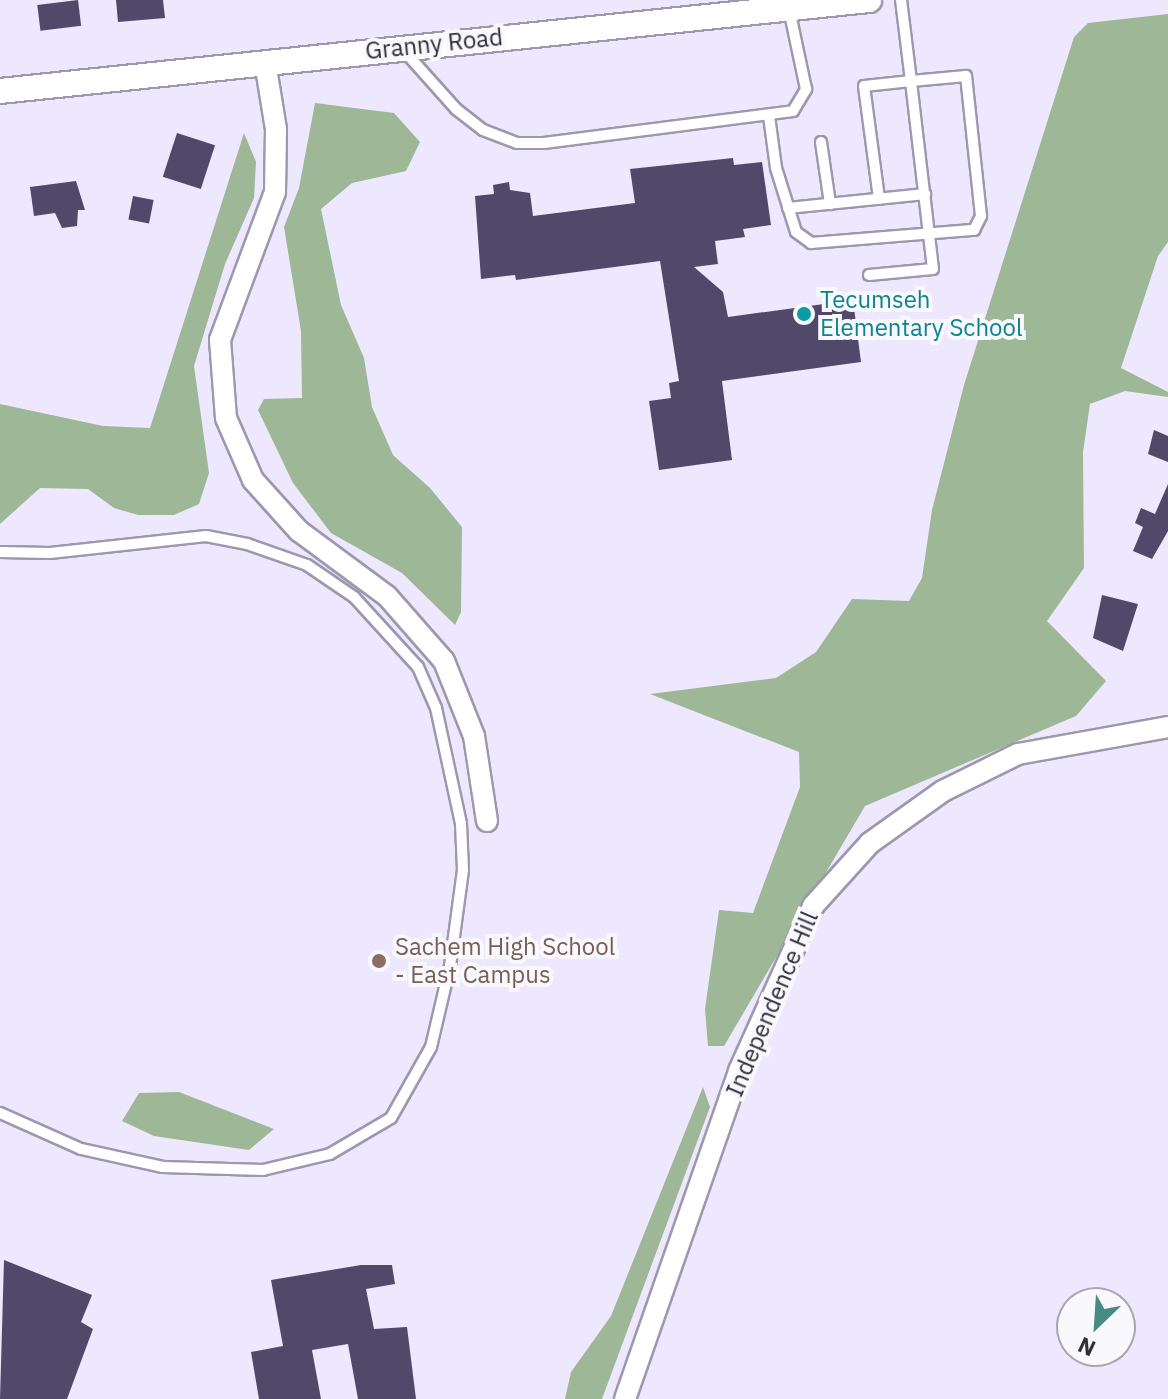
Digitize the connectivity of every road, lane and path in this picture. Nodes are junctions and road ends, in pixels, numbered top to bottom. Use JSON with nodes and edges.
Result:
{"nodes":[{"id":1,"x":869,"y":0,"type":"edge"},
{"id":2,"x":901,"y":0,"type":"edge"},
{"id":3,"x":788,"y":3,"type":"edge"},
{"id":4,"x":398,"y":47,"type":"junction"},
{"id":5,"x":265,"y":62,"type":"junction"},
{"id":6,"x":911,"y":81,"type":"junction"},
{"id":7,"x":0,"y":91,"type":"edge"},
{"id":8,"x":769,"y":116,"type":"junction"},
{"id":9,"x":821,"y":142,"type":"dead end"},
{"id":10,"x":925,"y":194,"type":"junction"},
{"id":11,"x":879,"y":199,"type":"junction"},
{"id":12,"x":830,"y":204,"type":"junction"},
{"id":13,"x":788,"y":208,"type":"junction"},
{"id":14,"x":930,"y":236,"type":"junction"},
{"id":15,"x":869,"y":275,"type":"dead end"},
{"id":16,"x":0,"y":552,"type":"edge"},
{"id":17,"x":1168,"y":727,"type":"edge"},
{"id":18,"x":487,"y":821,"type":"joint"},
{"id":19,"x":461,"y":824,"type":"junction"},
{"id":20,"x":0,"y":1113,"type":"edge"},
{"id":21,"x":625,"y":1399,"type":"edge"}],
"edges":[{"from":1,"to":3,"type":"street","name":"Granny Road"},
{"from":2,"to":6,"type":"lane"},
{"from":3,"to":4,"type":"street","name":"Granny Road"},
{"from":3,"to":8,"type":"lane"},
{"from":4,"to":5,"type":"street","name":"Granny Road"},
{"from":4,"to":8,"type":"lane"},
{"from":5,"to":7,"type":"street","name":"Granny Road"},
{"from":5,"to":18,"type":"street"},
{"from":6,"to":10,"type":"lane"},
{"from":6,"to":11,"type":"lane"},
{"from":6,"to":14,"type":"lane"},
{"from":8,"to":13,"type":"lane"},
{"from":9,"to":12,"type":"lane"},
{"from":10,"to":11,"type":"lane"},
{"from":10,"to":14,"type":"lane"},
{"from":11,"to":12,"type":"lane"},
{"from":12,"to":13,"type":"lane"},
{"from":13,"to":14,"type":"lane"},
{"from":14,"to":15,"type":"lane"},
{"from":16,"to":19,"type":"lane"},
{"from":17,"to":21,"type":"street","name":"Independence Hill"},
{"from":18,"to":19,"type":"lane"},
{"from":19,"to":20,"type":"lane"}]}
